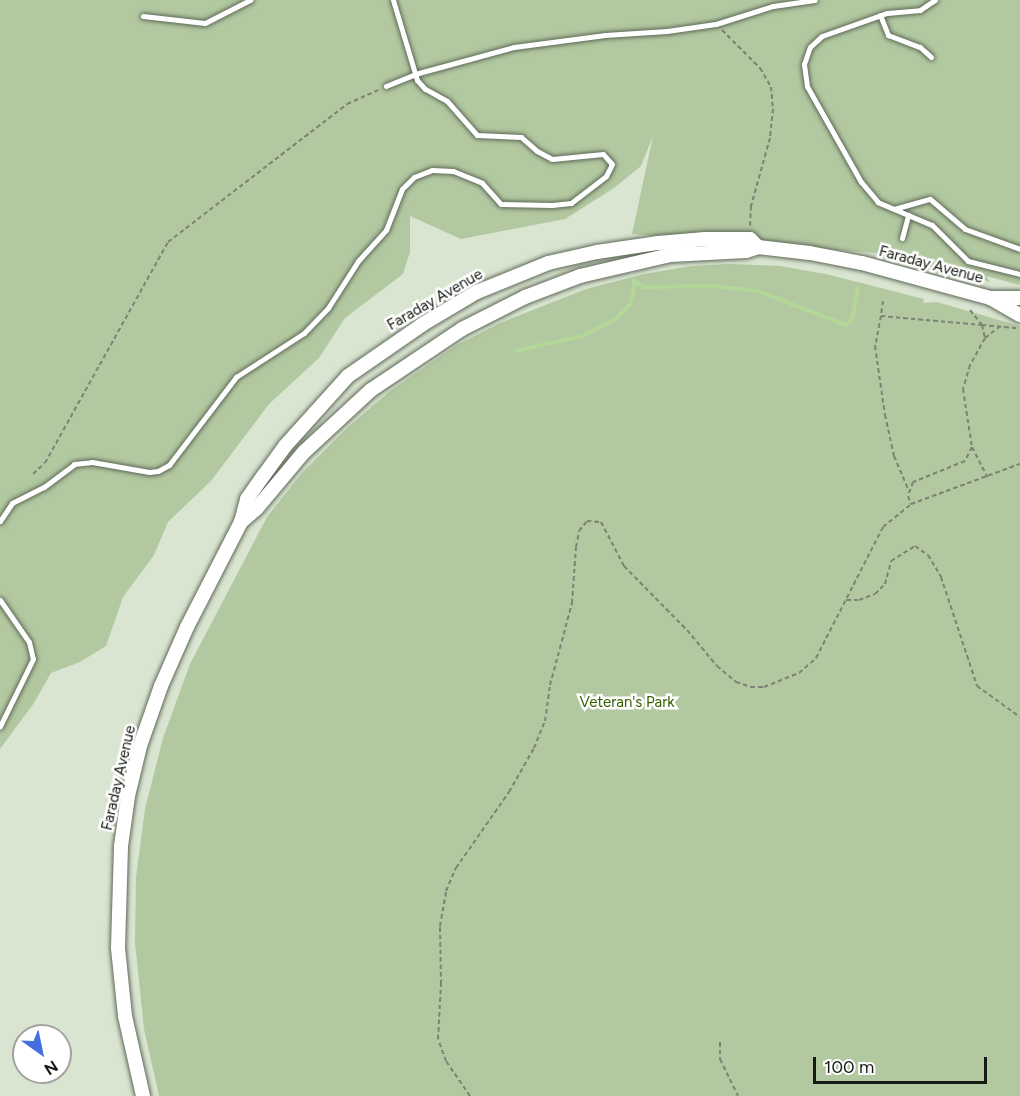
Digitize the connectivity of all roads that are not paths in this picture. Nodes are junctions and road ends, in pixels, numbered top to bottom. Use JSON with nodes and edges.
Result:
{"nodes":[{"id":1,"x":250,"y":0,"type":"edge"},
{"id":2,"x":393,"y":0,"type":"edge"},
{"id":3,"x":815,"y":0,"type":"edge"},
{"id":4,"x":935,"y":0,"type":"edge"},
{"id":5,"x":880,"y":15,"type":"junction"},
{"id":6,"x":143,"y":16,"type":"dead end"},
{"id":7,"x":931,"y":57,"type":"dead end"},
{"id":8,"x":415,"y":74,"type":"junction"},
{"id":9,"x":386,"y":86,"type":"road end"},
{"id":10,"x":893,"y":209,"type":"junction"},
{"id":11,"x":908,"y":215,"type":"junction"},
{"id":12,"x":902,"y":238,"type":"dead end"},
{"id":13,"x":754,"y":243,"type":"junction"},
{"id":14,"x":1020,"y":249,"type":"edge"},
{"id":15,"x":1020,"y":274,"type":"edge"},
{"id":16,"x":990,"y":298,"type":"junction"},
{"id":17,"x":1020,"y":298,"type":"edge"},
{"id":18,"x":1020,"y":315,"type":"edge"},
{"id":19,"x":0,"y":521,"type":"edge"},
{"id":20,"x":241,"y":522,"type":"junction"},
{"id":21,"x":0,"y":600,"type":"edge"},
{"id":22,"x":0,"y":726,"type":"edge"},
{"id":23,"x":143,"y":1096,"type":"edge"}],
"edges":[{"from":1,"to":6,"type":"lane"},
{"from":2,"to":8,"type":"lane"},
{"from":3,"to":8,"type":"lane"},
{"from":4,"to":5,"type":"lane"},
{"from":5,"to":7,"type":"lane"},
{"from":5,"to":10,"type":"lane"},
{"from":8,"to":9,"type":"lane"},
{"from":8,"to":19,"type":"lane"},
{"from":10,"to":11,"type":"lane"},
{"from":10,"to":14,"type":"lane"},
{"from":11,"to":12,"type":"lane"},
{"from":11,"to":15,"type":"lane"},
{"from":13,"to":16,"type":"main road","name":"Faraday Avenue"},
{"from":13,"to":20,"type":"main road","name":"Faraday Avenue"},
{"from":13,"to":20,"type":"main road","name":"Faraday Avenue"},
{"from":16,"to":17,"type":"main road","name":"Faraday Avenue"},
{"from":16,"to":18,"type":"main road","name":"Faraday Avenue"},
{"from":20,"to":23,"type":"main road","name":"Faraday Avenue"},
{"from":21,"to":22,"type":"lane"}]}
